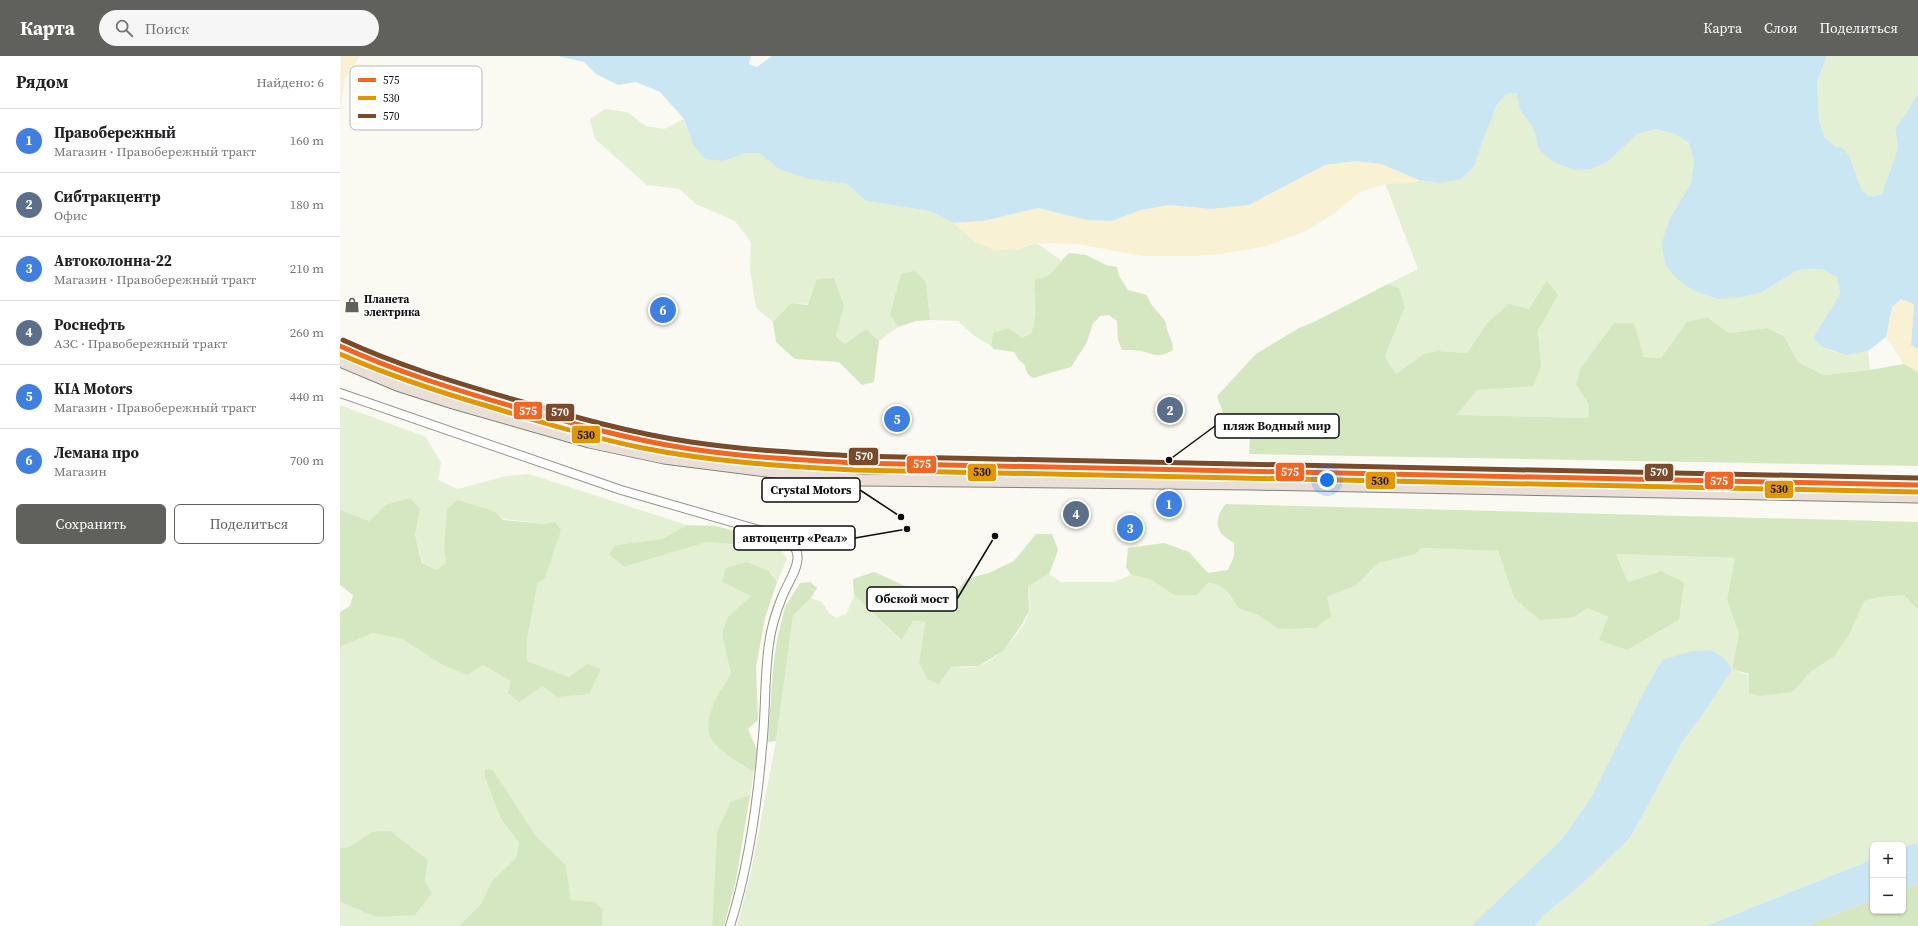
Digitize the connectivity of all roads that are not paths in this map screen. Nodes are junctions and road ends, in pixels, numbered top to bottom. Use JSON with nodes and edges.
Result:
{"nodes":[{"id":1,"x":340,"y":346,"type":"edge"},
{"id":2,"x":340,"y":361,"type":"edge"},
{"id":3,"x":340,"y":393,"type":"edge"},
{"id":4,"x":864,"y":463,"type":"junction"},
{"id":5,"x":1174,"y":470,"type":"junction"},
{"id":6,"x":861,"y":480,"type":"junction"},
{"id":7,"x":1013,"y":481,"type":"junction"},
{"id":8,"x":1918,"y":484,"type":"edge"},
{"id":9,"x":1918,"y":497,"type":"edge"},
{"id":10,"x":730,"y":926,"type":"edge"}],
"edges":[{"from":1,"to":4,"type":"highway"},
{"from":2,"to":6,"type":"highway"},
{"from":3,"to":10,"type":"street"},
{"from":4,"to":5,"type":"highway"},
{"from":4,"to":6,"type":"highway"},
{"from":5,"to":7,"type":"highway"},
{"from":5,"to":8,"type":"highway"},
{"from":6,"to":7,"type":"highway"},
{"from":7,"to":9,"type":"highway"}]}
